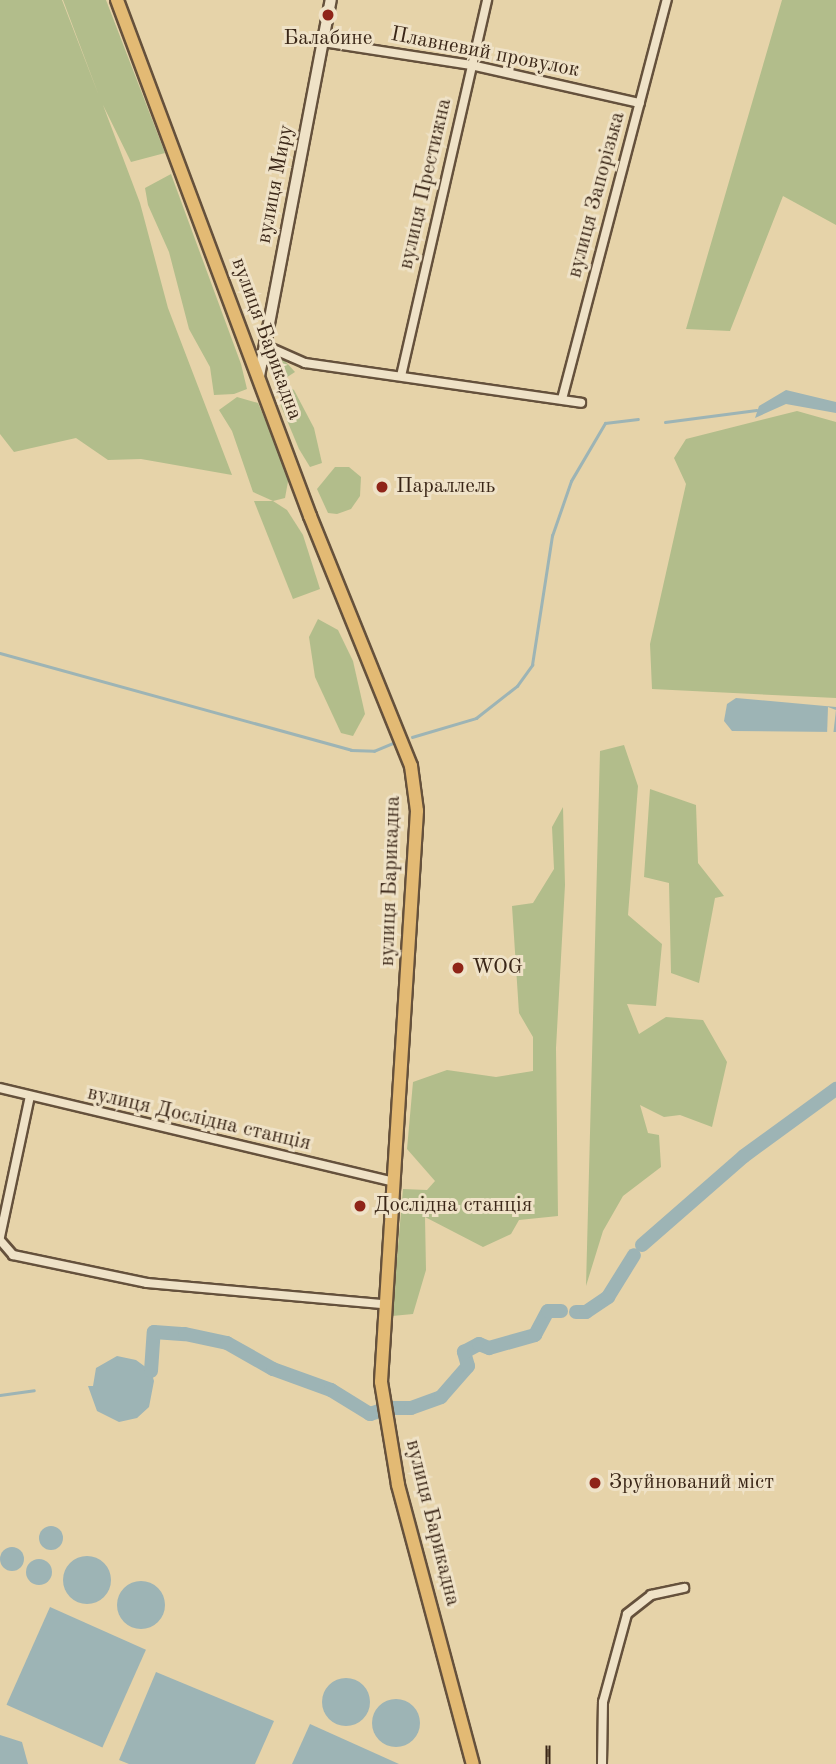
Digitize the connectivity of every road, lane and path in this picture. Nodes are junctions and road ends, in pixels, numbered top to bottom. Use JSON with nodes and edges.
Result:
{"nodes":[{"id":1,"x":117,"y":0,"type":"edge"},
{"id":2,"x":331,"y":0,"type":"edge"},
{"id":3,"x":487,"y":0,"type":"edge"},
{"id":4,"x":667,"y":0,"type":"edge"},
{"id":5,"x":323,"y":42,"type":"junction"},
{"id":6,"x":471,"y":65,"type":"junction"},
{"id":7,"x":640,"y":103,"type":"junction"},
{"id":8,"x":264,"y":345,"type":"junction"},
{"id":9,"x":259,"y":376,"type":"junction"},
{"id":10,"x":401,"y":376,"type":"junction"},
{"id":11,"x":562,"y":400,"type":"junction"},
{"id":12,"x":581,"y":402,"type":"dead end"},
{"id":13,"x":0,"y":1088,"type":"edge"},
{"id":14,"x":30,"y":1096,"type":"junction"},
{"id":15,"x":391,"y":1181,"type":"junction"},
{"id":16,"x":0,"y":1239,"type":"edge"},
{"id":17,"x":384,"y":1304,"type":"junction"},
{"id":18,"x":684,"y":1588,"type":"dead end"},
{"id":19,"x":473,"y":1764,"type":"edge"},
{"id":20,"x":601,"y":1764,"type":"edge"}],
"edges":[{"from":1,"to":9,"type":"main road","name":"вулиця Барикадна"},
{"from":2,"to":5,"type":"street","name":"вулиця Миру"},
{"from":3,"to":6,"type":"street","name":"вулиця Престижна"},
{"from":4,"to":7,"type":"street","name":"вулиця Запорізька"},
{"from":5,"to":6,"type":"street","name":"Плавневий провулок"},
{"from":5,"to":8,"type":"street","name":"вулиця Миру"},
{"from":6,"to":7,"type":"street","name":"Плавневий провулок"},
{"from":6,"to":10,"type":"street","name":"вулиця Престижна"},
{"from":7,"to":11,"type":"street","name":"вулиця Запорізька"},
{"from":8,"to":9,"type":"street","name":"вулиця Миру"},
{"from":8,"to":10,"type":"street"},
{"from":9,"to":15,"type":"main road","name":"вулиця Барикадна"},
{"from":10,"to":11,"type":"street"},
{"from":11,"to":12,"type":"street"},
{"from":13,"to":14,"type":"street","name":"вулиця Дослідна станція"},
{"from":14,"to":15,"type":"street","name":"вулиця Дослідна станція"},
{"from":14,"to":16,"type":"street"},
{"from":15,"to":17,"type":"main road","name":"вулиця Барикадна"},
{"from":16,"to":17,"type":"street"},
{"from":17,"to":19,"type":"main road","name":"вулиця Барикадна"},
{"from":18,"to":20,"type":"street"}]}
